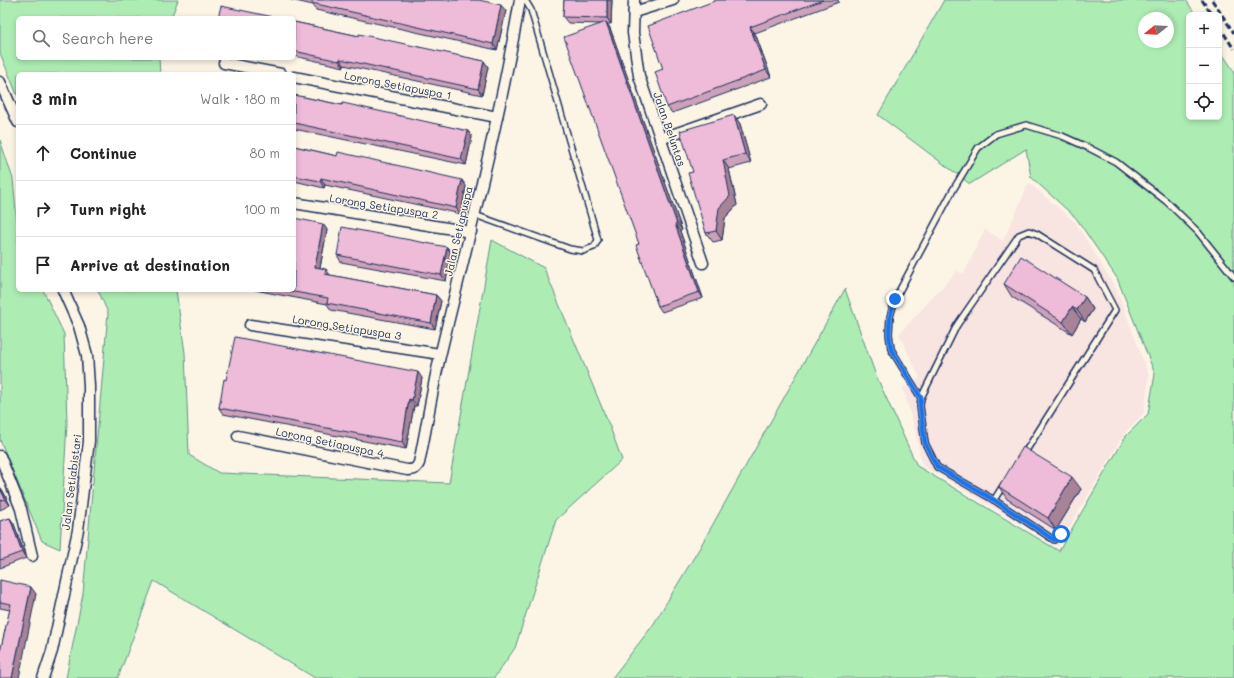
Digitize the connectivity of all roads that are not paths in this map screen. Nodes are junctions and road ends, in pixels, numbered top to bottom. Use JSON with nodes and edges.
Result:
{"nodes":[{"id":1,"x":520,"y":0,"type":"edge"},
{"id":2,"x":525,"y":0,"type":"edge"},
{"id":3,"x":634,"y":0,"type":"edge"},
{"id":4,"x":673,"y":0,"type":"edge"},
{"id":5,"x":634,"y":12,"type":"junction"},
{"id":6,"x":224,"y":62,"type":"dead end"},
{"id":7,"x":272,"y":72,"type":"edge"},
{"id":8,"x":296,"y":77,"type":"edge"},
{"id":9,"x":0,"y":82,"type":"edge"},
{"id":10,"x":761,"y":104,"type":"dead end"},
{"id":11,"x":16,"y":118,"type":"edge"},
{"id":12,"x":497,"y":118,"type":"junction"},
{"id":13,"x":660,"y":139,"type":"junction"},
{"id":14,"x":296,"y":203,"type":"edge"},
{"id":15,"x":475,"y":215,"type":"junction"},
{"id":16,"x":471,"y":232,"type":"junction"},
{"id":17,"x":703,"y":263,"type":"dead end"},
{"id":18,"x":1234,"y":277,"type":"edge"},
{"id":19,"x":64,"y":292,"type":"edge"},
{"id":20,"x":250,"y":325,"type":"dead end"},
{"id":21,"x":440,"y":354,"type":"junction"},
{"id":22,"x":921,"y":398,"type":"junction"},
{"id":23,"x":238,"y":436,"type":"dead end"},
{"id":24,"x":0,"y":456,"type":"edge"},
{"id":25,"x":1019,"y":461,"type":"edge"},
{"id":26,"x":417,"y":467,"type":"joint"},
{"id":27,"x":1007,"y":481,"type":"edge"},
{"id":28,"x":994,"y":500,"type":"junction"},
{"id":29,"x":1061,"y":534,"type":"dead end"},
{"id":30,"x":32,"y":556,"type":"dead end"},
{"id":31,"x":43,"y":678,"type":"edge"}],
"edges":[{"from":1,"to":12,"type":"street","name":"Jalan Setiapuspa"},
{"from":2,"to":15,"type":"lane"},
{"from":3,"to":5,"type":"street","name":"Jalan Beluntas"},
{"from":4,"to":5,"type":"street"},
{"from":5,"to":13,"type":"street","name":"Jalan Beluntas"},
{"from":6,"to":7,"type":"street"},
{"from":8,"to":12,"type":"street","name":"Lorong Setiapuspa 1"},
{"from":9,"to":11,"type":"street"},
{"from":10,"to":13,"type":"street"},
{"from":12,"to":15,"type":"street","name":"Jalan Setiapuspa"},
{"from":13,"to":17,"type":"street","name":"Jalan Beluntas"},
{"from":14,"to":16,"type":"street","name":"Lorong Setiapuspa 2"},
{"from":15,"to":16,"type":"street","name":"Jalan Setiapuspa"},
{"from":16,"to":21,"type":"street","name":"Jalan Setiapuspa"},
{"from":18,"to":22,"type":"lane"},
{"from":19,"to":31,"type":"street","name":"Jalan Setiabistari"},
{"from":20,"to":21,"type":"street","name":"Lorong Setiapuspa 3"},
{"from":21,"to":26,"type":"street","name":"Jalan Setiapuspa"},
{"from":22,"to":25,"type":"lane"},
{"from":22,"to":28,"type":"lane"},
{"from":23,"to":26,"type":"street","name":"Lorong Setiapuspa 4"},
{"from":24,"to":30,"type":"street"},
{"from":27,"to":28,"type":"lane"},
{"from":28,"to":29,"type":"lane"}]}
